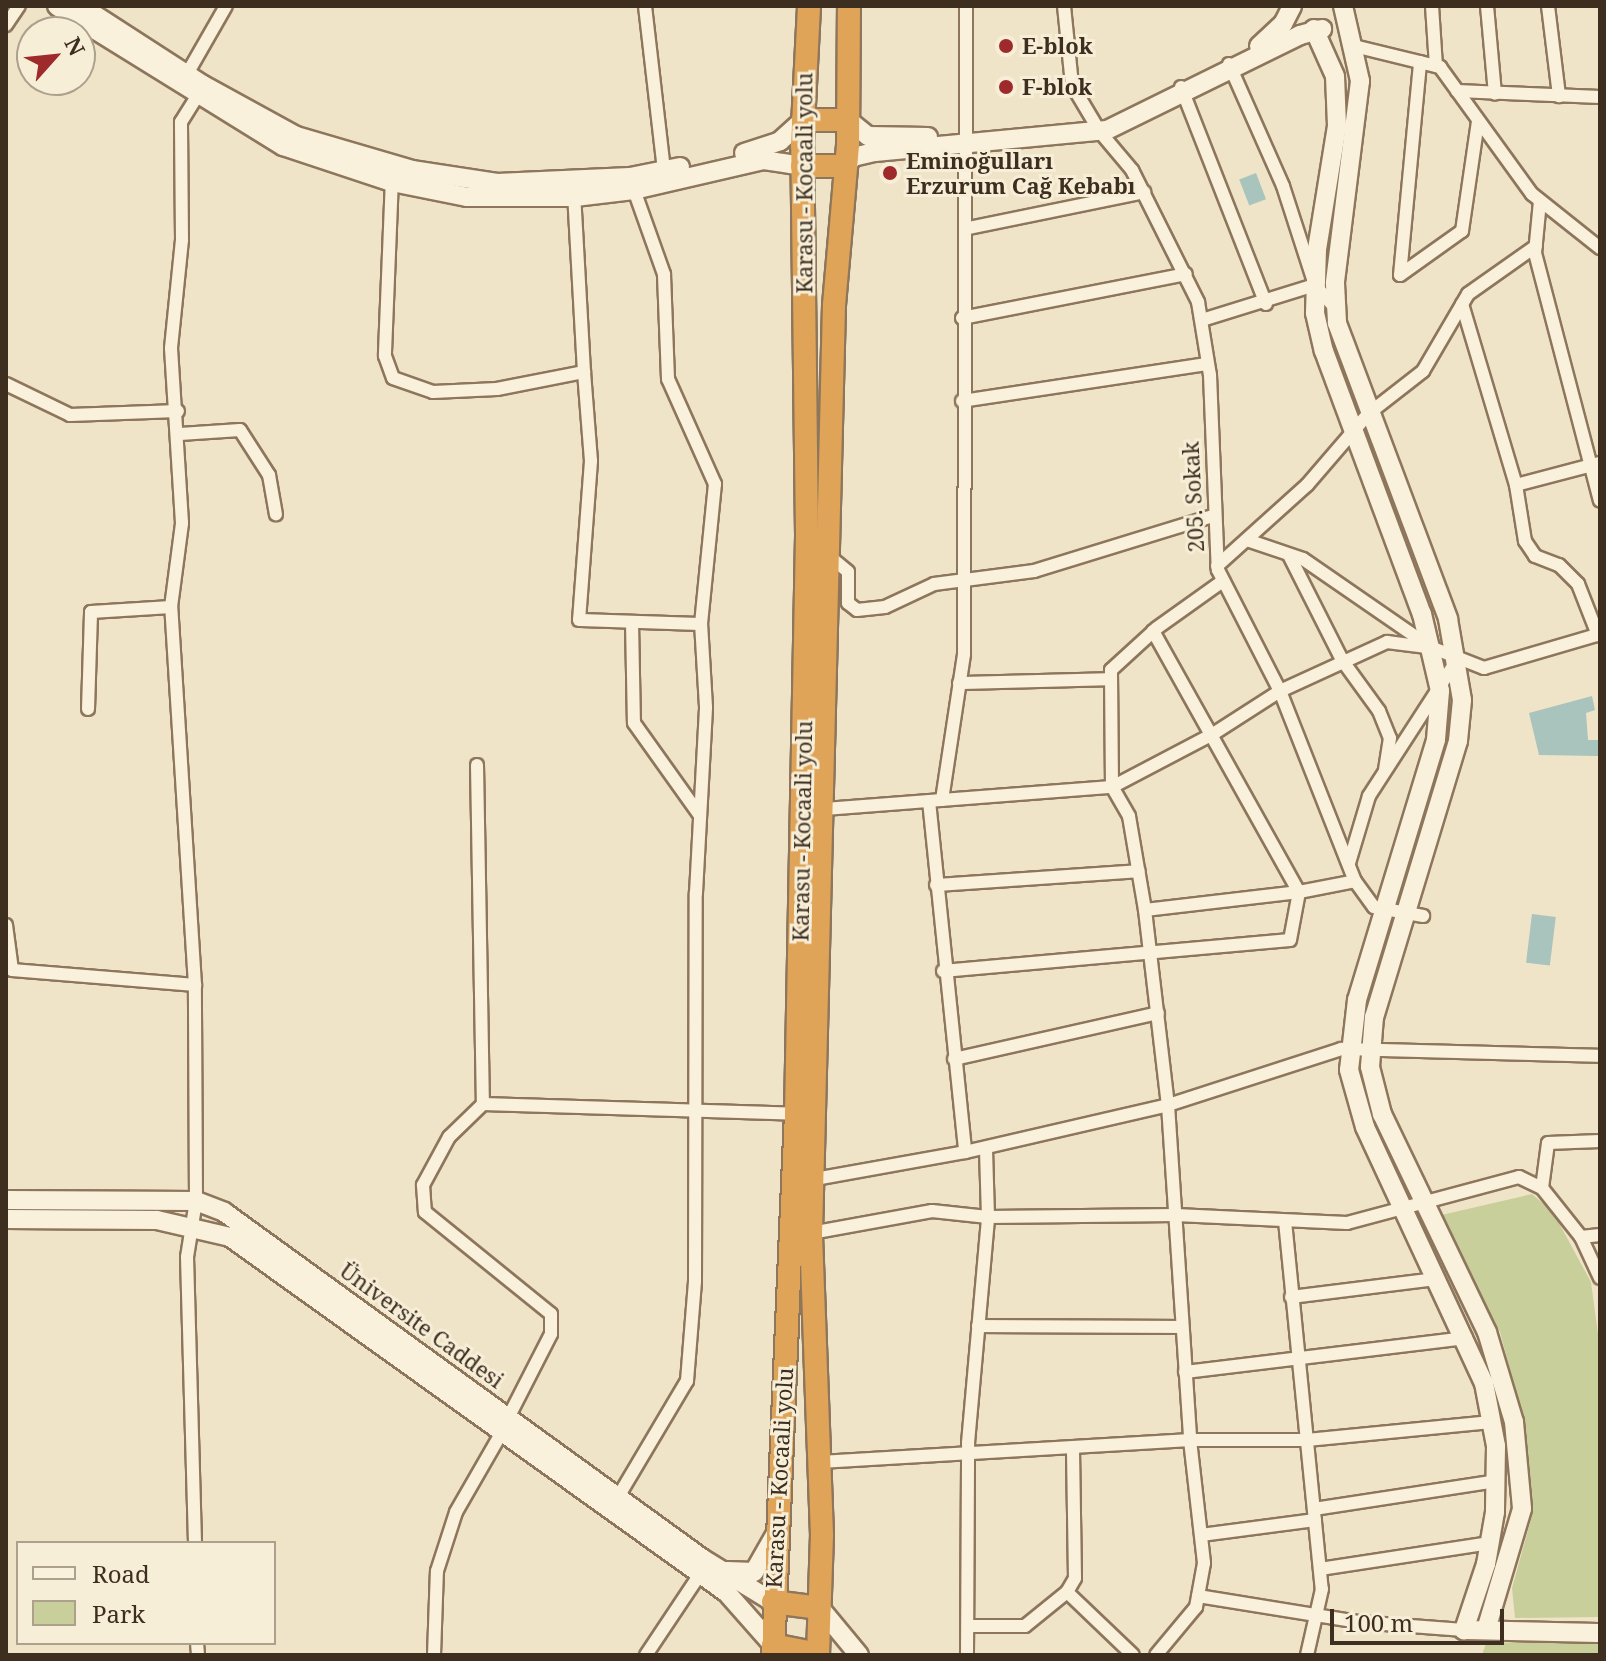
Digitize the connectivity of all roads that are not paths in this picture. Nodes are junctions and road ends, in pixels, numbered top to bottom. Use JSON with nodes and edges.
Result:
{"nodes":[{"id":1,"x":19,"y":6,"type":"edge"},
{"id":2,"x":57,"y":6,"type":"edge"},
{"id":3,"x":81,"y":6,"type":"edge"},
{"id":4,"x":226,"y":6,"type":"edge"},
{"id":5,"x":645,"y":6,"type":"edge"},
{"id":6,"x":809,"y":6,"type":"edge"},
{"id":7,"x":849,"y":6,"type":"edge"},
{"id":8,"x":966,"y":6,"type":"edge"},
{"id":9,"x":1064,"y":6,"type":"edge"},
{"id":10,"x":1293,"y":6,"type":"edge"},
{"id":11,"x":1344,"y":6,"type":"edge"},
{"id":12,"x":1432,"y":6,"type":"edge"},
{"id":13,"x":1487,"y":6,"type":"edge"},
{"id":14,"x":1548,"y":6,"type":"edge"},
{"id":15,"x":6,"y":25,"type":"edge"},
{"id":16,"x":1317,"y":29,"type":"junction"},
{"id":17,"x":1354,"y":46,"type":"junction"},
{"id":18,"x":1420,"y":62,"type":"junction"},
{"id":19,"x":1230,"y":65,"type":"junction"},
{"id":20,"x":1436,"y":66,"type":"junction"},
{"id":21,"x":196,"y":85,"type":"junction"},
{"id":22,"x":1182,"y":89,"type":"junction"},
{"id":23,"x":1457,"y":91,"type":"junction"},
{"id":24,"x":1495,"y":94,"type":"junction"},
{"id":25,"x":1559,"y":96,"type":"junction"},
{"id":26,"x":1600,"y":97,"type":"edge"},
{"id":27,"x":803,"y":120,"type":"junction"},
{"id":28,"x":848,"y":120,"type":"junction"},
{"id":29,"x":1478,"y":121,"type":"junction"},
{"id":30,"x":1098,"y":128,"type":"junction"},
{"id":31,"x":964,"y":141,"type":"junction"},
{"id":32,"x":847,"y":156,"type":"junction"},
{"id":33,"x":802,"y":166,"type":"junction"},
{"id":34,"x":664,"y":171,"type":"junction"},
{"id":35,"x":392,"y":173,"type":"junction"},
{"id":36,"x":632,"y":184,"type":"junction"},
{"id":37,"x":574,"y":189,"type":"junction"},
{"id":38,"x":1144,"y":192,"type":"junction"},
{"id":39,"x":1540,"y":201,"type":"junction"},
{"id":40,"x":969,"y":228,"type":"junction"},
{"id":41,"x":1536,"y":246,"type":"junction"},
{"id":42,"x":1600,"y":248,"type":"edge"},
{"id":43,"x":1186,"y":274,"type":"junction"},
{"id":44,"x":1315,"y":285,"type":"junction"},
{"id":45,"x":1266,"y":304,"type":"junction"},
{"id":46,"x":1462,"y":304,"type":"junction"},
{"id":47,"x":1337,"y":310,"type":"junction"},
{"id":48,"x":962,"y":318,"type":"junction"},
{"id":49,"x":1202,"y":320,"type":"junction"},
{"id":50,"x":1207,"y":364,"type":"junction"},
{"id":51,"x":584,"y":372,"type":"junction"},
{"id":52,"x":6,"y":384,"type":"edge"},
{"id":53,"x":962,"y":401,"type":"junction"},
{"id":54,"x":178,"y":411,"type":"junction"},
{"id":55,"x":1368,"y":414,"type":"junction"},
{"id":56,"x":1354,"y":430,"type":"junction"},
{"id":57,"x":180,"y":434,"type":"junction"},
{"id":58,"x":1595,"y":464,"type":"edge"},
{"id":59,"x":1516,"y":485,"type":"junction"},
{"id":60,"x":1600,"y":501,"type":"edge"},
{"id":61,"x":276,"y":514,"type":"dead end"},
{"id":62,"x":1213,"y":516,"type":"junction"},
{"id":63,"x":1247,"y":540,"type":"junction"},
{"id":64,"x":828,"y":555,"type":"junction"},
{"id":65,"x":1289,"y":555,"type":"junction"},
{"id":66,"x":1217,"y":566,"type":"junction"},
{"id":67,"x":966,"y":580,"type":"junction"},
{"id":68,"x":1223,"y":581,"type":"junction"},
{"id":69,"x":171,"y":607,"type":"junction"},
{"id":70,"x":632,"y":622,"type":"junction"},
{"id":71,"x":701,"y":624,"type":"junction"},
{"id":72,"x":1153,"y":631,"type":"junction"},
{"id":73,"x":1599,"y":634,"type":"edge"},
{"id":74,"x":1433,"y":648,"type":"junction"},
{"id":75,"x":1457,"y":658,"type":"junction"},
{"id":76,"x":1342,"y":660,"type":"junction"},
{"id":77,"x":1110,"y":679,"type":"junction"},
{"id":78,"x":959,"y":683,"type":"junction"},
{"id":79,"x":1280,"y":691,"type":"junction"},
{"id":80,"x":1440,"y":691,"type":"junction"},
{"id":81,"x":88,"y":709,"type":"dead end"},
{"id":82,"x":1213,"y":734,"type":"junction"},
{"id":83,"x":477,"y":765,"type":"dead end"},
{"id":84,"x":1385,"y":769,"type":"junction"},
{"id":85,"x":1112,"y":787,"type":"junction"},
{"id":86,"x":935,"y":800,"type":"junction"},
{"id":87,"x":824,"y":809,"type":"junction"},
{"id":88,"x":699,"y":814,"type":"junction"},
{"id":89,"x":1349,"y":863,"type":"junction"},
{"id":90,"x":1139,"y":871,"type":"junction"},
{"id":91,"x":1355,"y":881,"type":"junction"},
{"id":92,"x":936,"y":885,"type":"junction"},
{"id":93,"x":1299,"y":892,"type":"junction"},
{"id":94,"x":1384,"y":909,"type":"junction"},
{"id":95,"x":1145,"y":910,"type":"junction"},
{"id":96,"x":1414,"y":915,"type":"junction"},
{"id":97,"x":6,"y":925,"type":"edge"},
{"id":98,"x":1151,"y":955,"type":"junction"},
{"id":99,"x":943,"y":971,"type":"junction"},
{"id":100,"x":195,"y":985,"type":"junction"},
{"id":101,"x":1158,"y":1013,"type":"junction"},
{"id":102,"x":1351,"y":1048,"type":"junction"},
{"id":103,"x":1371,"y":1048,"type":"junction"},
{"id":104,"x":1600,"y":1056,"type":"edge"},
{"id":105,"x":954,"y":1059,"type":"junction"},
{"id":106,"x":483,"y":1104,"type":"junction"},
{"id":107,"x":1168,"y":1105,"type":"junction"},
{"id":108,"x":697,"y":1112,"type":"junction"},
{"id":109,"x":796,"y":1114,"type":"junction"},
{"id":110,"x":1600,"y":1141,"type":"edge"},
{"id":111,"x":986,"y":1149,"type":"junction"},
{"id":112,"x":965,"y":1152,"type":"junction"},
{"id":113,"x":815,"y":1179,"type":"junction"},
{"id":114,"x":1542,"y":1188,"type":"junction"},
{"id":115,"x":6,"y":1200,"type":"edge"},
{"id":116,"x":196,"y":1201,"type":"junction"},
{"id":117,"x":1413,"y":1208,"type":"junction"},
{"id":118,"x":1176,"y":1215,"type":"junction"},
{"id":119,"x":988,"y":1217,"type":"junction"},
{"id":120,"x":6,"y":1219,"type":"edge"},
{"id":121,"x":1285,"y":1221,"type":"junction"},
{"id":122,"x":192,"y":1227,"type":"junction"},
{"id":123,"x":811,"y":1233,"type":"junction"},
{"id":124,"x":1600,"y":1235,"type":"edge"},
{"id":125,"x":1581,"y":1237,"type":"junction"},
{"id":126,"x":1600,"y":1278,"type":"edge"},
{"id":127,"x":1436,"y":1279,"type":"junction"},
{"id":128,"x":1291,"y":1297,"type":"junction"},
{"id":129,"x":978,"y":1326,"type":"junction"},
{"id":130,"x":1182,"y":1327,"type":"junction"},
{"id":131,"x":1466,"y":1338,"type":"junction"},
{"id":132,"x":1296,"y":1356,"type":"junction"},
{"id":133,"x":1185,"y":1372,"type":"junction"},
{"id":134,"x":1491,"y":1422,"type":"junction"},
{"id":135,"x":505,"y":1425,"type":"junction"},
{"id":136,"x":1190,"y":1440,"type":"junction"},
{"id":137,"x":1307,"y":1440,"type":"junction"},
{"id":138,"x":1073,"y":1451,"type":"junction"},
{"id":139,"x":968,"y":1455,"type":"junction"},
{"id":140,"x":820,"y":1462,"type":"junction"},
{"id":141,"x":1496,"y":1481,"type":"junction"},
{"id":142,"x":618,"y":1497,"type":"junction"},
{"id":143,"x":1314,"y":1514,"type":"junction"},
{"id":144,"x":776,"y":1533,"type":"junction"},
{"id":145,"x":1201,"y":1535,"type":"junction"},
{"id":146,"x":195,"y":1541,"type":"edge"},
{"id":147,"x":1490,"y":1543,"type":"junction"},
{"id":148,"x":1320,"y":1569,"type":"junction"},
{"id":149,"x":707,"y":1571,"type":"junction"},
{"id":150,"x":1067,"y":1592,"type":"junction"},
{"id":151,"x":1198,"y":1596,"type":"junction"},
{"id":152,"x":773,"y":1602,"type":"junction"},
{"id":153,"x":820,"y":1608,"type":"junction"},
{"id":154,"x":1320,"y":1615,"type":"junction"},
{"id":155,"x":969,"y":1626,"type":"junction"},
{"id":156,"x":1464,"y":1630,"type":"junction"},
{"id":157,"x":1486,"y":1630,"type":"junction"},
{"id":158,"x":1600,"y":1633,"type":"edge"},
{"id":159,"x":773,"y":1650,"type":"edge"},
{"id":160,"x":434,"y":1655,"type":"edge"},
{"id":161,"x":646,"y":1655,"type":"edge"},
{"id":162,"x":818,"y":1655,"type":"edge"},
{"id":163,"x":859,"y":1655,"type":"edge"},
{"id":164,"x":967,"y":1655,"type":"edge"},
{"id":165,"x":1133,"y":1655,"type":"edge"},
{"id":166,"x":1156,"y":1655,"type":"edge"},
{"id":167,"x":1307,"y":1655,"type":"edge"}],
"edges":[{"from":1,"to":15,"type":"street"},
{"from":2,"to":21,"type":"main road"},
{"from":3,"to":21,"type":"main road"},
{"from":4,"to":21,"type":"street"},
{"from":5,"to":34,"type":"street"},
{"from":6,"to":27,"type":"highway","name":"Karasu - Kocaali yolu"},
{"from":7,"to":28,"type":"highway","name":"Karasu - Kocaali yolu"},
{"from":8,"to":31,"type":"street"},
{"from":9,"to":30,"type":"street","name":"205. Sokak"},
{"from":10,"to":16,"type":"main road"},
{"from":10,"to":19,"type":"main road"},
{"from":11,"to":16,"type":"main road"},
{"from":11,"to":17,"type":"main road"},
{"from":12,"to":20,"type":"street"},
{"from":13,"to":24,"type":"street"},
{"from":14,"to":25,"type":"street"},
{"from":16,"to":19,"type":"main road"},
{"from":16,"to":44,"type":"main road"},
{"from":17,"to":18,"type":"street"},
{"from":17,"to":47,"type":"main road"},
{"from":18,"to":20,"type":"street"},
{"from":18,"to":29,"type":"street"},
{"from":19,"to":22,"type":"main road"},
{"from":19,"to":44,"type":"street"},
{"from":20,"to":23,"type":"street"},
{"from":21,"to":35,"type":"main road"},
{"from":21,"to":54,"type":"street"},
{"from":22,"to":30,"type":"main road"},
{"from":22,"to":45,"type":"street"},
{"from":23,"to":24,"type":"street"},
{"from":23,"to":29,"type":"street"},
{"from":24,"to":25,"type":"street"},
{"from":25,"to":26,"type":"street"},
{"from":27,"to":28,"type":"highway"},
{"from":27,"to":33,"type":"highway","name":"Karasu - Kocaali yolu"},
{"from":27,"to":34,"type":"main road"},
{"from":28,"to":31,"type":"main road"},
{"from":28,"to":32,"type":"highway","name":"Karasu - Kocaali yolu"},
{"from":29,"to":39,"type":"street"},
{"from":30,"to":31,"type":"main road"},
{"from":30,"to":38,"type":"street","name":"205. Sokak"},
{"from":31,"to":32,"type":"main road"},
{"from":31,"to":40,"type":"street"},
{"from":32,"to":33,"type":"highway"},
{"from":32,"to":64,"type":"highway","name":"Karasu - Kocaali yolu"},
{"from":33,"to":36,"type":"main road"},
{"from":33,"to":109,"type":"highway","name":"Karasu - Kocaali yolu"},
{"from":34,"to":36,"type":"main road"},
{"from":35,"to":37,"type":"main road"},
{"from":35,"to":51,"type":"street"},
{"from":36,"to":37,"type":"main road"},
{"from":36,"to":71,"type":"street"},
{"from":37,"to":51,"type":"street"},
{"from":38,"to":40,"type":"street"},
{"from":38,"to":43,"type":"street","name":"205. Sokak"},
{"from":39,"to":41,"type":"street"},
{"from":39,"to":42,"type":"street"},
{"from":40,"to":48,"type":"street"},
{"from":41,"to":46,"type":"street"},
{"from":41,"to":58,"type":"street"},
{"from":43,"to":48,"type":"street"},
{"from":43,"to":49,"type":"street","name":"205. Sokak"},
{"from":44,"to":45,"type":"street"},
{"from":44,"to":47,"type":"street"},
{"from":44,"to":56,"type":"main road"},
{"from":45,"to":49,"type":"street"},
{"from":46,"to":55,"type":"street"},
{"from":46,"to":59,"type":"street"},
{"from":47,"to":55,"type":"main road"},
{"from":48,"to":53,"type":"street"},
{"from":49,"to":50,"type":"street","name":"205. Sokak"},
{"from":50,"to":53,"type":"street"},
{"from":50,"to":62,"type":"street","name":"205. Sokak"},
{"from":51,"to":70,"type":"street"},
{"from":52,"to":54,"type":"street"},
{"from":53,"to":67,"type":"street"},
{"from":54,"to":57,"type":"street"},
{"from":55,"to":56,"type":"street"},
{"from":55,"to":75,"type":"main road"},
{"from":56,"to":63,"type":"street"},
{"from":56,"to":74,"type":"main road"},
{"from":57,"to":61,"type":"street"},
{"from":57,"to":69,"type":"street"},
{"from":58,"to":59,"type":"street"},
{"from":58,"to":60,"type":"street"},
{"from":59,"to":73,"type":"street"},
{"from":62,"to":66,"type":"street","name":"205. Sokak"},
{"from":62,"to":67,"type":"street"},
{"from":63,"to":65,"type":"street"},
{"from":63,"to":66,"type":"street"},
{"from":64,"to":67,"type":"street"},
{"from":64,"to":87,"type":"highway","name":"Karasu - Kocaali yolu"},
{"from":65,"to":74,"type":"street"},
{"from":65,"to":76,"type":"street"},
{"from":66,"to":68,"type":"street","name":"205. Sokak"},
{"from":67,"to":78,"type":"street"},
{"from":68,"to":72,"type":"street"},
{"from":68,"to":79,"type":"street","name":"205. Sokak"},
{"from":69,"to":81,"type":"street"},
{"from":69,"to":100,"type":"street"},
{"from":70,"to":71,"type":"street"},
{"from":70,"to":88,"type":"street"},
{"from":71,"to":88,"type":"street"},
{"from":72,"to":77,"type":"street"},
{"from":72,"to":82,"type":"street"},
{"from":73,"to":75,"type":"street"},
{"from":74,"to":75,"type":"street"},
{"from":74,"to":76,"type":"street"},
{"from":74,"to":80,"type":"main road"},
{"from":75,"to":80,"type":"street"},
{"from":75,"to":96,"type":"main road"},
{"from":76,"to":79,"type":"street"},
{"from":76,"to":84,"type":"street"},
{"from":77,"to":78,"type":"street"},
{"from":77,"to":85,"type":"street"},
{"from":78,"to":86,"type":"street"},
{"from":79,"to":82,"type":"street"},
{"from":79,"to":89,"type":"street","name":"205. Sokak"},
{"from":80,"to":84,"type":"street"},
{"from":80,"to":94,"type":"main road"},
{"from":82,"to":85,"type":"street"},
{"from":82,"to":93,"type":"street"},
{"from":83,"to":106,"type":"street"},
{"from":84,"to":89,"type":"street"},
{"from":85,"to":86,"type":"street"},
{"from":85,"to":90,"type":"street"},
{"from":86,"to":87,"type":"street"},
{"from":86,"to":92,"type":"street"},
{"from":87,"to":113,"type":"highway","name":"Karasu - Kocaali yolu"},
{"from":88,"to":108,"type":"street"},
{"from":89,"to":91,"type":"street","name":"205. Sokak"},
{"from":90,"to":92,"type":"street"},
{"from":90,"to":95,"type":"street"},
{"from":91,"to":93,"type":"street"},
{"from":91,"to":94,"type":"street","name":"205. Sokak"},
{"from":92,"to":99,"type":"street"},
{"from":93,"to":95,"type":"street"},
{"from":93,"to":98,"type":"street"},
{"from":94,"to":96,"type":"street"},
{"from":94,"to":102,"type":"main road"},
{"from":95,"to":98,"type":"street"},
{"from":96,"to":103,"type":"main road"},
{"from":97,"to":100,"type":"street"},
{"from":98,"to":99,"type":"street"},
{"from":98,"to":101,"type":"street"},
{"from":99,"to":105,"type":"street"},
{"from":100,"to":116,"type":"street"},
{"from":101,"to":105,"type":"street"},
{"from":101,"to":107,"type":"street"},
{"from":102,"to":103,"type":"street"},
{"from":102,"to":107,"type":"street"},
{"from":102,"to":117,"type":"main road"},
{"from":103,"to":104,"type":"street"},
{"from":103,"to":117,"type":"main road"},
{"from":105,"to":112,"type":"street"},
{"from":106,"to":108,"type":"street"},
{"from":106,"to":135,"type":"street"},
{"from":107,"to":111,"type":"street"},
{"from":107,"to":118,"type":"street"},
{"from":108,"to":109,"type":"street"},
{"from":108,"to":142,"type":"street"},
{"from":109,"to":144,"type":"highway","name":"Karasu - Kocaali yolu"},
{"from":110,"to":114,"type":"street"},
{"from":111,"to":112,"type":"street"},
{"from":111,"to":119,"type":"street"},
{"from":112,"to":113,"type":"street"},
{"from":113,"to":123,"type":"highway","name":"Karasu - Kocaali yolu"},
{"from":114,"to":117,"type":"street"},
{"from":114,"to":125,"type":"street"},
{"from":115,"to":116,"type":"main road","name":"Üniversite Caddesi"},
{"from":116,"to":122,"type":"street"},
{"from":116,"to":135,"type":"main road","name":"Üniversite Caddesi"},
{"from":117,"to":121,"type":"street"},
{"from":117,"to":127,"type":"main road"},
{"from":117,"to":157,"type":"main road"},
{"from":118,"to":119,"type":"street"},
{"from":118,"to":121,"type":"street"},
{"from":118,"to":130,"type":"street"},
{"from":119,"to":123,"type":"street"},
{"from":119,"to":129,"type":"street"},
{"from":120,"to":122,"type":"main road"},
{"from":121,"to":128,"type":"street"},
{"from":122,"to":135,"type":"main road"},
{"from":122,"to":146,"type":"street"},
{"from":123,"to":140,"type":"highway","name":"Karasu - Kocaali yolu"},
{"from":124,"to":125,"type":"street"},
{"from":125,"to":126,"type":"street"},
{"from":127,"to":128,"type":"street"},
{"from":127,"to":131,"type":"main road"},
{"from":128,"to":132,"type":"street"},
{"from":129,"to":130,"type":"street"},
{"from":129,"to":139,"type":"street"},
{"from":130,"to":133,"type":"street"},
{"from":131,"to":132,"type":"street"},
{"from":131,"to":134,"type":"main road"},
{"from":132,"to":133,"type":"street"},
{"from":132,"to":137,"type":"street"},
{"from":133,"to":136,"type":"street"},
{"from":134,"to":137,"type":"street"},
{"from":134,"to":141,"type":"main road"},
{"from":135,"to":142,"type":"main road","name":"Üniversite Caddesi"},
{"from":135,"to":149,"type":"main road"},
{"from":135,"to":160,"type":"street"},
{"from":136,"to":137,"type":"street"},
{"from":136,"to":138,"type":"street"},
{"from":136,"to":145,"type":"street"},
{"from":137,"to":143,"type":"street"},
{"from":138,"to":139,"type":"street"},
{"from":138,"to":150,"type":"street"},
{"from":139,"to":140,"type":"street"},
{"from":139,"to":155,"type":"street"},
{"from":140,"to":153,"type":"highway","name":"Karasu - Kocaali yolu"},
{"from":141,"to":143,"type":"street"},
{"from":141,"to":147,"type":"main road"},
{"from":142,"to":149,"type":"main road","name":"Üniversite Caddesi"},
{"from":143,"to":145,"type":"street"},
{"from":143,"to":148,"type":"street"},
{"from":144,"to":149,"type":"main road"},
{"from":144,"to":152,"type":"highway","name":"Karasu - Kocaali yolu"},
{"from":145,"to":151,"type":"street"},
{"from":147,"to":148,"type":"street"},
{"from":147,"to":156,"type":"main road"},
{"from":148,"to":154,"type":"street"},
{"from":149,"to":152,"type":"main road","name":"Üniversite Caddesi"},
{"from":149,"to":159,"type":"main road"},
{"from":149,"to":161,"type":"street"},
{"from":150,"to":155,"type":"street"},
{"from":150,"to":165,"type":"street"},
{"from":151,"to":154,"type":"street"},
{"from":151,"to":166,"type":"street"},
{"from":152,"to":153,"type":"highway"},
{"from":152,"to":159,"type":"highway","name":"Karasu - Kocaali yolu"},
{"from":153,"to":162,"type":"highway","name":"Karasu - Kocaali yolu"},
{"from":153,"to":163,"type":"main road"},
{"from":154,"to":156,"type":"street"},
{"from":154,"to":167,"type":"street"},
{"from":155,"to":164,"type":"street"},
{"from":156,"to":157,"type":"main road"},
{"from":157,"to":158,"type":"main road"},
{"from":159,"to":162,"type":"highway"}]}
